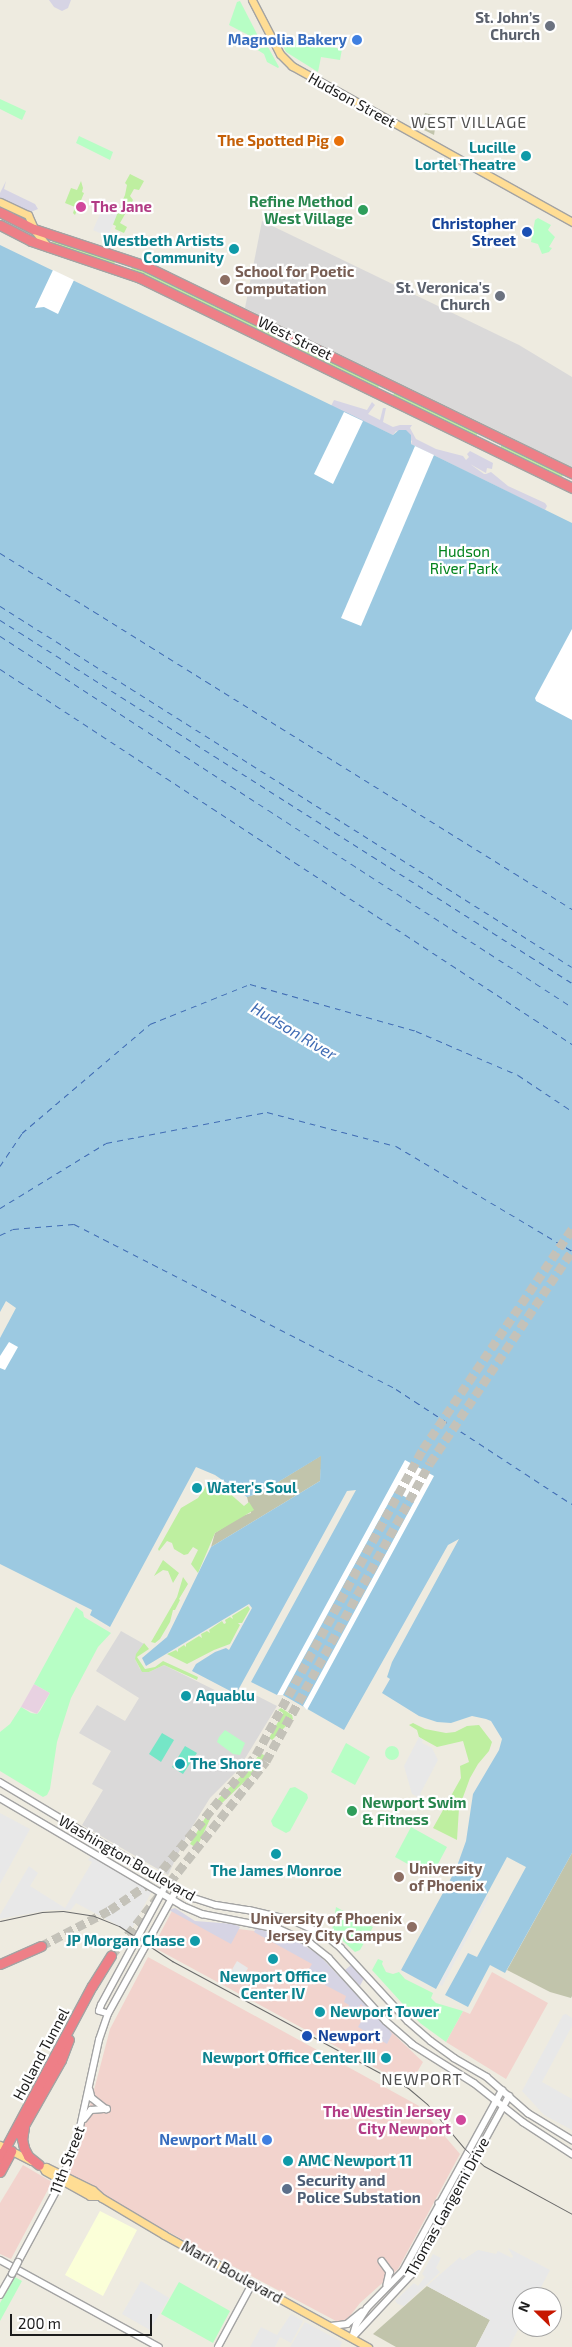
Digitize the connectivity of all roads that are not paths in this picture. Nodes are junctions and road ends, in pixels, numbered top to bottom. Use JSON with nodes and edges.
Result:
{"nodes":[{"id":1,"x":252,"y":0,"type":"edge"},
{"id":2,"x":0,"y":202,"type":"edge"},
{"id":3,"x":0,"y":212,"type":"edge"},
{"id":4,"x":572,"y":222,"type":"edge"},
{"id":5,"x":0,"y":225,"type":"edge"},
{"id":6,"x":34,"y":230,"type":"junction"},
{"id":7,"x":48,"y":247,"type":"junction"},
{"id":8,"x":572,"y":473,"type":"edge"},
{"id":9,"x":572,"y":488,"type":"edge"},
{"id":10,"x":0,"y":1782,"type":"edge"},
{"id":11,"x":0,"y":1798,"type":"edge"},
{"id":12,"x":167,"y":1883,"type":"junction"},
{"id":13,"x":177,"y":1888,"type":"junction"},
{"id":14,"x":161,"y":1893,"type":"junction"},
{"id":15,"x":170,"y":1899,"type":"junction"},
{"id":16,"x":42,"y":1946,"type":"tunnel mouth"},
{"id":17,"x":111,"y":1956,"type":"tunnel mouth"},
{"id":18,"x":0,"y":1964,"type":"edge"},
{"id":19,"x":83,"y":2004,"type":"junction"},
{"id":20,"x":108,"y":2014,"type":"junction"},
{"id":21,"x":90,"y":2088,"type":"junction"},
{"id":22,"x":502,"y":2090,"type":"junction"},
{"id":23,"x":509,"y":2096,"type":"junction"},
{"id":24,"x":496,"y":2100,"type":"junction"},
{"id":25,"x":503,"y":2106,"type":"junction"},
{"id":26,"x":81,"y":2125,"type":"junction"},
{"id":27,"x":24,"y":2127,"type":"junction"},
{"id":28,"x":572,"y":2140,"type":"edge"},
{"id":29,"x":4,"y":2147,"type":"edge"},
{"id":30,"x":572,"y":2154,"type":"edge"},
{"id":31,"x":0,"y":2158,"type":"edge"},
{"id":32,"x":41,"y":2166,"type":"junction"},
{"id":33,"x":0,"y":2172,"type":"edge"},
{"id":34,"x":439,"y":2203,"type":"junction"},
{"id":35,"x":440,"y":2221,"type":"junction"},
{"id":36,"x":0,"y":2260,"type":"edge"},
{"id":37,"x":382,"y":2260,"type":"dead end"},
{"id":38,"x":252,"y":2284,"type":"junction"},
{"id":39,"x":383,"y":2291,"type":"junction"},
{"id":40,"x":0,"y":2295,"type":"edge"},
{"id":41,"x":367,"y":2308,"type":"junction"},
{"id":42,"x":330,"y":2326,"type":"junction"},
{"id":43,"x":352,"y":2338,"type":"junction"},
{"id":44,"x":159,"y":2347,"type":"edge"},
{"id":45,"x":218,"y":2347,"type":"edge"},
{"id":46,"x":368,"y":2347,"type":"edge"}],
"edges":[{"from":1,"to":4,"type":"main road","name":"Hudson Street"},
{"from":2,"to":6,"type":"main road"},
{"from":3,"to":6,"type":"highway","name":"West Street"},
{"from":5,"to":7,"type":"highway","name":"West Street"},
{"from":6,"to":7,"type":"main road"},
{"from":6,"to":8,"type":"highway","name":"West Street"},
{"from":7,"to":9,"type":"highway","name":"West Street"},
{"from":10,"to":12,"type":"street","name":"Washington Boulevard"},
{"from":11,"to":14,"type":"street","name":"Washington Boulevard"},
{"from":12,"to":13,"type":"street","name":"Washington Boulevard"},
{"from":12,"to":14,"type":"street"},
{"from":13,"to":15,"type":"street","name":"11th Street"},
{"from":13,"to":22,"type":"street","name":"Washington Boulevard"},
{"from":14,"to":15,"type":"street","name":"Washington Boulevard"},
{"from":14,"to":20,"type":"street"},
{"from":15,"to":20,"type":"street","name":"11th Street"},
{"from":15,"to":24,"type":"street","name":"Washington Boulevard"},
{"from":16,"to":18,"type":"highway"},
{"from":17,"to":19,"type":"highway","name":"Holland Tunnel"},
{"from":19,"to":27,"type":"highway","name":"Holland Tunnel"},
{"from":19,"to":29,"type":"highway","name":"Holland Tunnel"},
{"from":20,"to":21,"type":"street","name":"11th Street"},
{"from":21,"to":26,"type":"street","name":"11th Street"},
{"from":21,"to":26,"type":"street"},
{"from":22,"to":23,"type":"street","name":"Washington Boulevard"},
{"from":22,"to":24,"type":"street","name":"Thomas Gangemi Drive"},
{"from":23,"to":25,"type":"street","name":"Thomas Gangemi Drive"},
{"from":23,"to":28,"type":"street","name":"Washington Boulevard"},
{"from":24,"to":25,"type":"street","name":"Washington Boulevard"},
{"from":24,"to":34,"type":"street","name":"Thomas Gangemi Drive"},
{"from":25,"to":30,"type":"street","name":"Washington Boulevard"},
{"from":25,"to":35,"type":"street","name":"Thomas Gangemi Drive"},
{"from":26,"to":40,"type":"street","name":"11th Street","bridge":true},
{"from":27,"to":29,"type":"highway","name":"Holland Tunnel"},
{"from":27,"to":32,"type":"highway"},
{"from":29,"to":31,"type":"highway"},
{"from":29,"to":32,"type":"main road","name":"Marin Boulevard"},
{"from":29,"to":33,"type":"highway"},
{"from":32,"to":38,"type":"main road","name":"Marin Boulevard"},
{"from":34,"to":35,"type":"street"},
{"from":34,"to":39,"type":"street","name":"Thomas Gangemi Drive"},
{"from":35,"to":43,"type":"street","name":"Thomas Gangemi Drive"},
{"from":36,"to":44,"type":"street"},
{"from":37,"to":39,"type":"street"},
{"from":38,"to":42,"type":"main road","name":"Marin Boulevard"},
{"from":38,"to":45,"type":"street"},
{"from":39,"to":41,"type":"street","name":"Thomas Gangemi Drive"},
{"from":41,"to":42,"type":"street"},
{"from":41,"to":43,"type":"street","name":"Thomas Gangemi Drive"},
{"from":42,"to":43,"type":"main road","name":"Marin Boulevard"},
{"from":43,"to":46,"type":"main road","name":"Marin Boulevard"}]}
